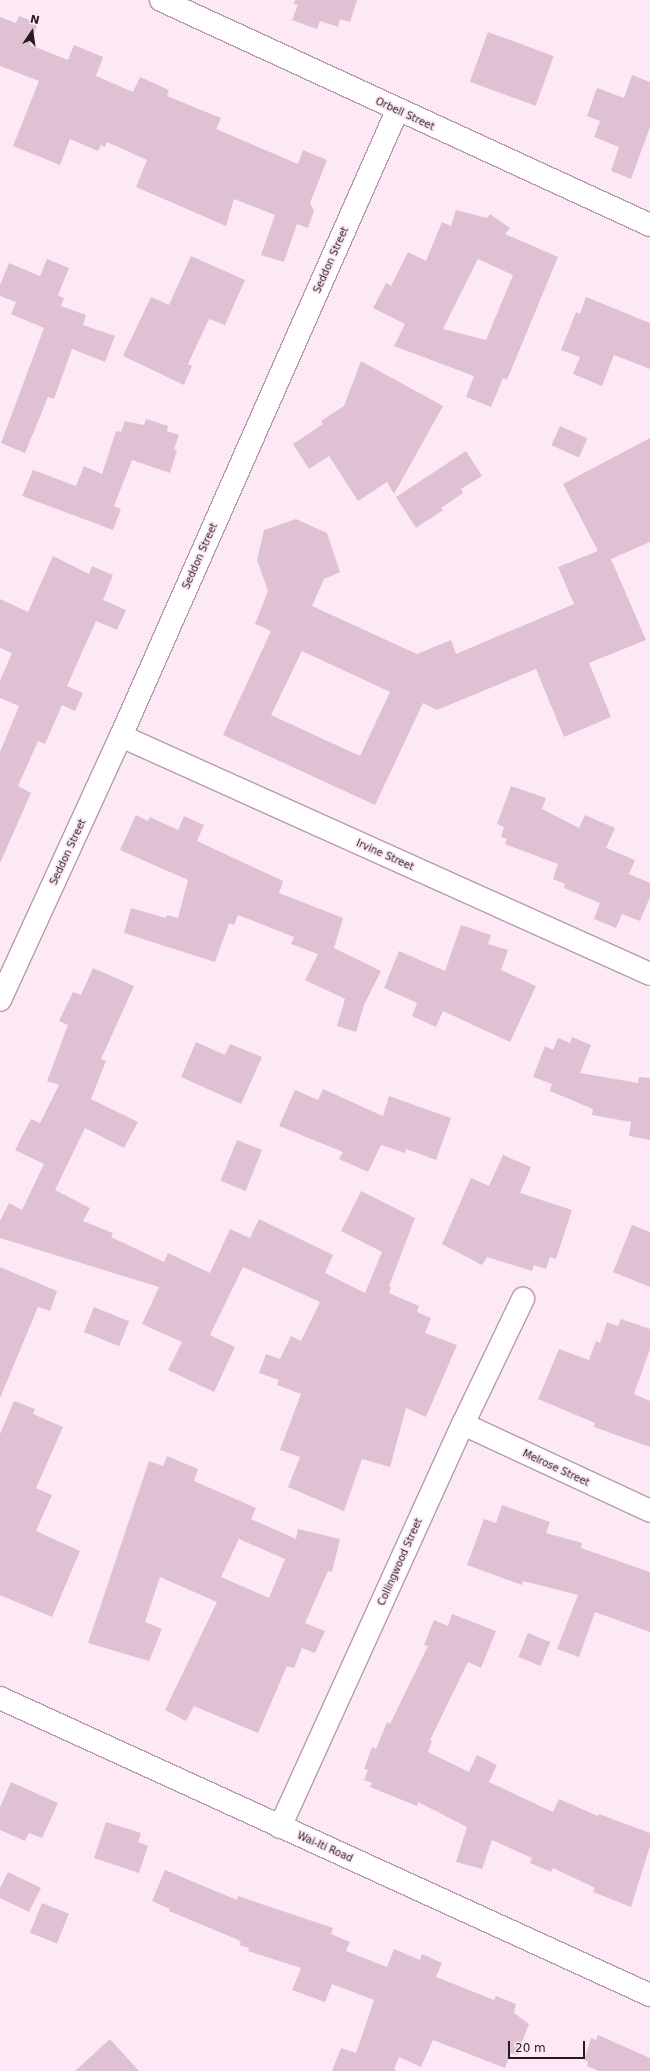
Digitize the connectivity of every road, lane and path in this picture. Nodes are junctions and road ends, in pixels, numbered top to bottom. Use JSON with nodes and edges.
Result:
{"nodes":[{"id":1,"x":161,"y":0,"type":"edge"},
{"id":2,"x":397,"y":111,"type":"junction"},
{"id":3,"x":650,"y":225,"type":"edge"},
{"id":4,"x":121,"y":736,"type":"junction"},
{"id":5,"x":650,"y":974,"type":"edge"},
{"id":6,"x":0,"y":1000,"type":"edge"},
{"id":7,"x":523,"y":1299,"type":"dead end"},
{"id":8,"x":463,"y":1424,"type":"junction"},
{"id":9,"x":650,"y":1511,"type":"edge"},
{"id":10,"x":0,"y":1698,"type":"edge"},
{"id":11,"x":280,"y":1827,"type":"junction"},
{"id":12,"x":650,"y":1995,"type":"edge"}],
"edges":[{"from":1,"to":2,"type":"street","name":"Orbell Street"},
{"from":2,"to":3,"type":"street","name":"Orbell Street"},
{"from":2,"to":4,"type":"street","name":"Seddon Street"},
{"from":4,"to":5,"type":"street","name":"Irvine Street"},
{"from":4,"to":6,"type":"street","name":"Seddon Street"},
{"from":7,"to":8,"type":"street","name":"Collingwood Street"},
{"from":8,"to":9,"type":"street","name":"Melrose Street"},
{"from":8,"to":11,"type":"street","name":"Collingwood Street"},
{"from":10,"to":11,"type":"street","name":"Wai-Iti Road"},
{"from":11,"to":12,"type":"street","name":"Wai-Iti Road"}]}
